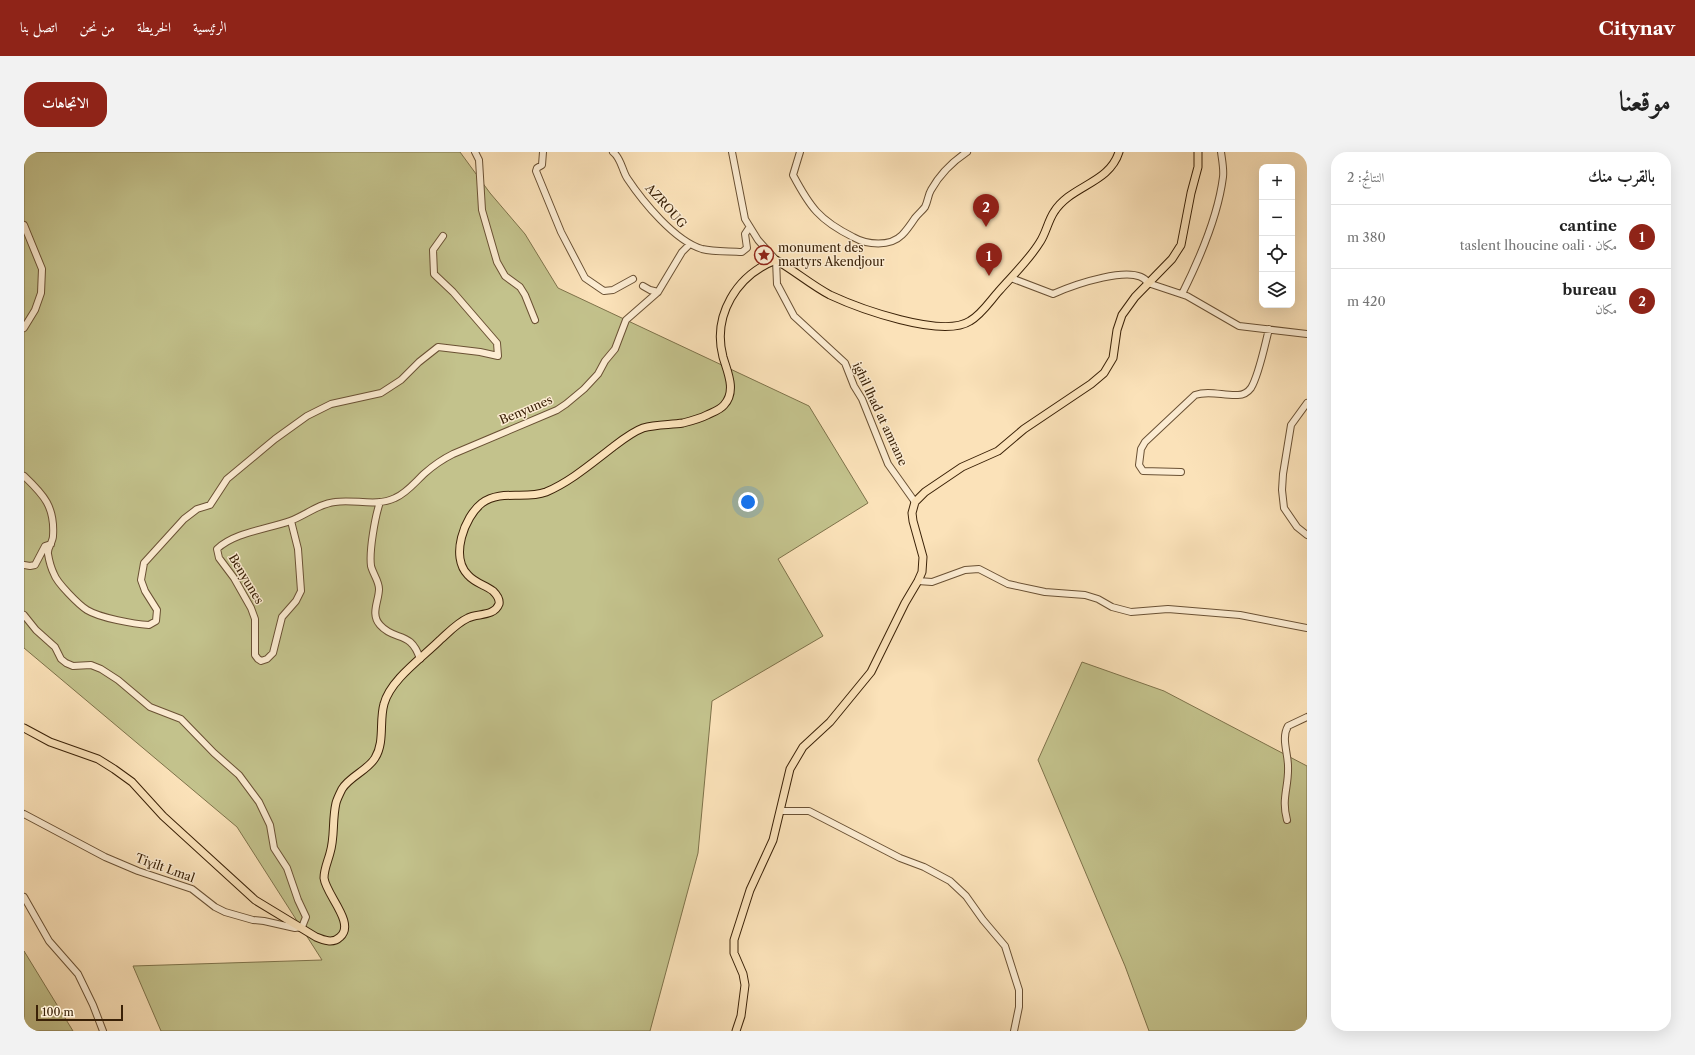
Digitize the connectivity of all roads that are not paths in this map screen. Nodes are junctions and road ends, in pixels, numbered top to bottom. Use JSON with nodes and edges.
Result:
{"nodes":[{"id":1,"x":475,"y":152,"type":"edge"},
{"id":2,"x":543,"y":152,"type":"edge"},
{"id":3,"x":614,"y":152,"type":"edge"},
{"id":4,"x":732,"y":152,"type":"edge"},
{"id":5,"x":800,"y":152,"type":"edge"},
{"id":6,"x":967,"y":152,"type":"edge"},
{"id":7,"x":1119,"y":152,"type":"edge"},
{"id":8,"x":1198,"y":152,"type":"edge"},
{"id":9,"x":1221,"y":152,"type":"edge"},
{"id":10,"x":24,"y":225,"type":"edge"},
{"id":11,"x":749,"y":228,"type":"junction"},
{"id":12,"x":442,"y":236,"type":"dead end"},
{"id":13,"x":690,"y":244,"type":"junction"},
{"id":14,"x":776,"y":260,"type":"junction"},
{"id":15,"x":633,"y":278,"type":"dead end"},
{"id":16,"x":1011,"y":278,"type":"junction"},
{"id":17,"x":1148,"y":283,"type":"junction"},
{"id":18,"x":643,"y":286,"type":"dead end"},
{"id":19,"x":658,"y":292,"type":"junction"},
{"id":20,"x":1182,"y":294,"type":"junction"},
{"id":21,"x":535,"y":320,"type":"dead end"},
{"id":22,"x":24,"y":328,"type":"edge"},
{"id":23,"x":1269,"y":329,"type":"junction"},
{"id":24,"x":1307,"y":334,"type":"edge"},
{"id":25,"x":1307,"y":403,"type":"edge"},
{"id":26,"x":1181,"y":472,"type":"dead end"},
{"id":27,"x":24,"y":476,"type":"edge"},
{"id":28,"x":380,"y":502,"type":"junction"},
{"id":29,"x":915,"y":502,"type":"junction"},
{"id":30,"x":291,"y":521,"type":"junction"},
{"id":31,"x":1307,"y":535,"type":"edge"},
{"id":32,"x":51,"y":544,"type":"junction"},
{"id":33,"x":24,"y":565,"type":"edge"},
{"id":34,"x":918,"y":581,"type":"junction"},
{"id":35,"x":24,"y":615,"type":"edge"},
{"id":36,"x":1307,"y":628,"type":"edge"},
{"id":37,"x":420,"y":659,"type":"junction"},
{"id":38,"x":1307,"y":717,"type":"edge"},
{"id":39,"x":24,"y":728,"type":"edge"},
{"id":40,"x":781,"y":811,"type":"junction"},
{"id":41,"x":24,"y":814,"type":"edge"},
{"id":42,"x":1287,"y":820,"type":"dead end"},
{"id":43,"x":24,"y":897,"type":"edge"},
{"id":44,"x":302,"y":927,"type":"junction"},
{"id":45,"x":104,"y":1031,"type":"edge"},
{"id":46,"x":736,"y":1031,"type":"edge"},
{"id":47,"x":1014,"y":1031,"type":"edge"}],
"edges":[{"from":1,"to":21,"type":"street"},
{"from":2,"to":15,"type":"street"},
{"from":3,"to":13,"type":"street","name":"AZROUG"},
{"from":4,"to":11,"type":"street"},
{"from":5,"to":6,"type":"street"},
{"from":7,"to":16,"type":"main road"},
{"from":8,"to":17,"type":"main road"},
{"from":9,"to":20,"type":"street"},
{"from":10,"to":22,"type":"street"},
{"from":11,"to":13,"type":"street","name":"AZROUG"},
{"from":11,"to":14,"type":"street"},
{"from":12,"to":32,"type":"street"},
{"from":13,"to":19,"type":"street","name":"Benyunes"},
{"from":14,"to":16,"type":"main road"},
{"from":14,"to":29,"type":"street","name":"ighil lhad at amrane"},
{"from":14,"to":37,"type":"main road"},
{"from":16,"to":17,"type":"street"},
{"from":17,"to":20,"type":"street"},
{"from":17,"to":29,"type":"main road"},
{"from":18,"to":19,"type":"street"},
{"from":19,"to":28,"type":"street","name":"Benyunes"},
{"from":20,"to":23,"type":"street"},
{"from":23,"to":24,"type":"street"},
{"from":23,"to":26,"type":"street"},
{"from":25,"to":31,"type":"street"},
{"from":27,"to":32,"type":"street"},
{"from":28,"to":30,"type":"street","name":"Benyunes"},
{"from":28,"to":37,"type":"street"},
{"from":29,"to":34,"type":"main road"},
{"from":30,"to":30,"type":"street","name":"Benyunes"},
{"from":32,"to":33,"type":"street"},
{"from":34,"to":36,"type":"street"},
{"from":34,"to":40,"type":"main road"},
{"from":35,"to":44,"type":"street"},
{"from":37,"to":44,"type":"main road"},
{"from":38,"to":42,"type":"street"},
{"from":39,"to":44,"type":"main road"},
{"from":40,"to":46,"type":"main road"},
{"from":40,"to":47,"type":"street"},
{"from":41,"to":44,"type":"street","name":"Tiɣilt Lmal"},
{"from":43,"to":45,"type":"street"}]}
